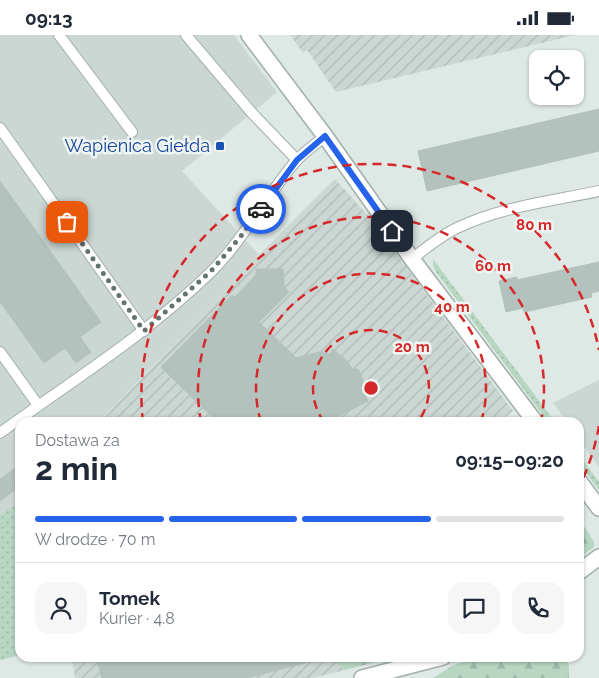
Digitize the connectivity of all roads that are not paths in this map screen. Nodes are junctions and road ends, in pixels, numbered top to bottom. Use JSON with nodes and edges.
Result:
{"nodes":[{"id":1,"x":59,"y":35,"type":"edge"},
{"id":2,"x":186,"y":35,"type":"edge"},
{"id":3,"x":250,"y":35,"type":"edge"},
{"id":4,"x":0,"y":128,"type":"edge"},
{"id":5,"x":132,"y":131,"type":"dead end"},
{"id":6,"x":325,"y":136,"type":"junction"},
{"id":7,"x":297,"y":160,"type":"junction"},
{"id":8,"x":599,"y":191,"type":"edge"},
{"id":9,"x":412,"y":259,"type":"junction"},
{"id":10,"x":144,"y":331,"type":"junction"},
{"id":11,"x":0,"y":352,"type":"edge"},
{"id":12,"x":38,"y":405,"type":"junction"},
{"id":13,"x":22,"y":417,"type":"edge"},
{"id":14,"x":531,"y":417,"type":"edge"},
{"id":15,"x":15,"y":422,"type":"edge"},
{"id":16,"x":0,"y":433,"type":"edge"},
{"id":17,"x":584,"y":488,"type":"edge"},
{"id":18,"x":599,"y":508,"type":"edge"},
{"id":19,"x":599,"y":557,"type":"edge"},
{"id":20,"x":584,"y":568,"type":"edge"},
{"id":21,"x":424,"y":662,"type":"edge"},
{"id":22,"x":362,"y":678,"type":"edge"}],
"edges":[{"from":1,"to":5,"type":"lane"},
{"from":2,"to":7,"type":"lane"},
{"from":3,"to":6,"type":"street"},
{"from":4,"to":10,"type":"lane"},
{"from":6,"to":7,"type":"lane"},
{"from":6,"to":9,"type":"street"},
{"from":7,"to":10,"type":"lane"},
{"from":8,"to":9,"type":"lane"},
{"from":9,"to":14,"type":"street"},
{"from":10,"to":12,"type":"lane"},
{"from":11,"to":12,"type":"lane"},
{"from":12,"to":13,"type":"lane"},
{"from":15,"to":16,"type":"lane"},
{"from":17,"to":18,"type":"street"},
{"from":19,"to":20,"type":"street"},
{"from":21,"to":22,"type":"street"}]}
